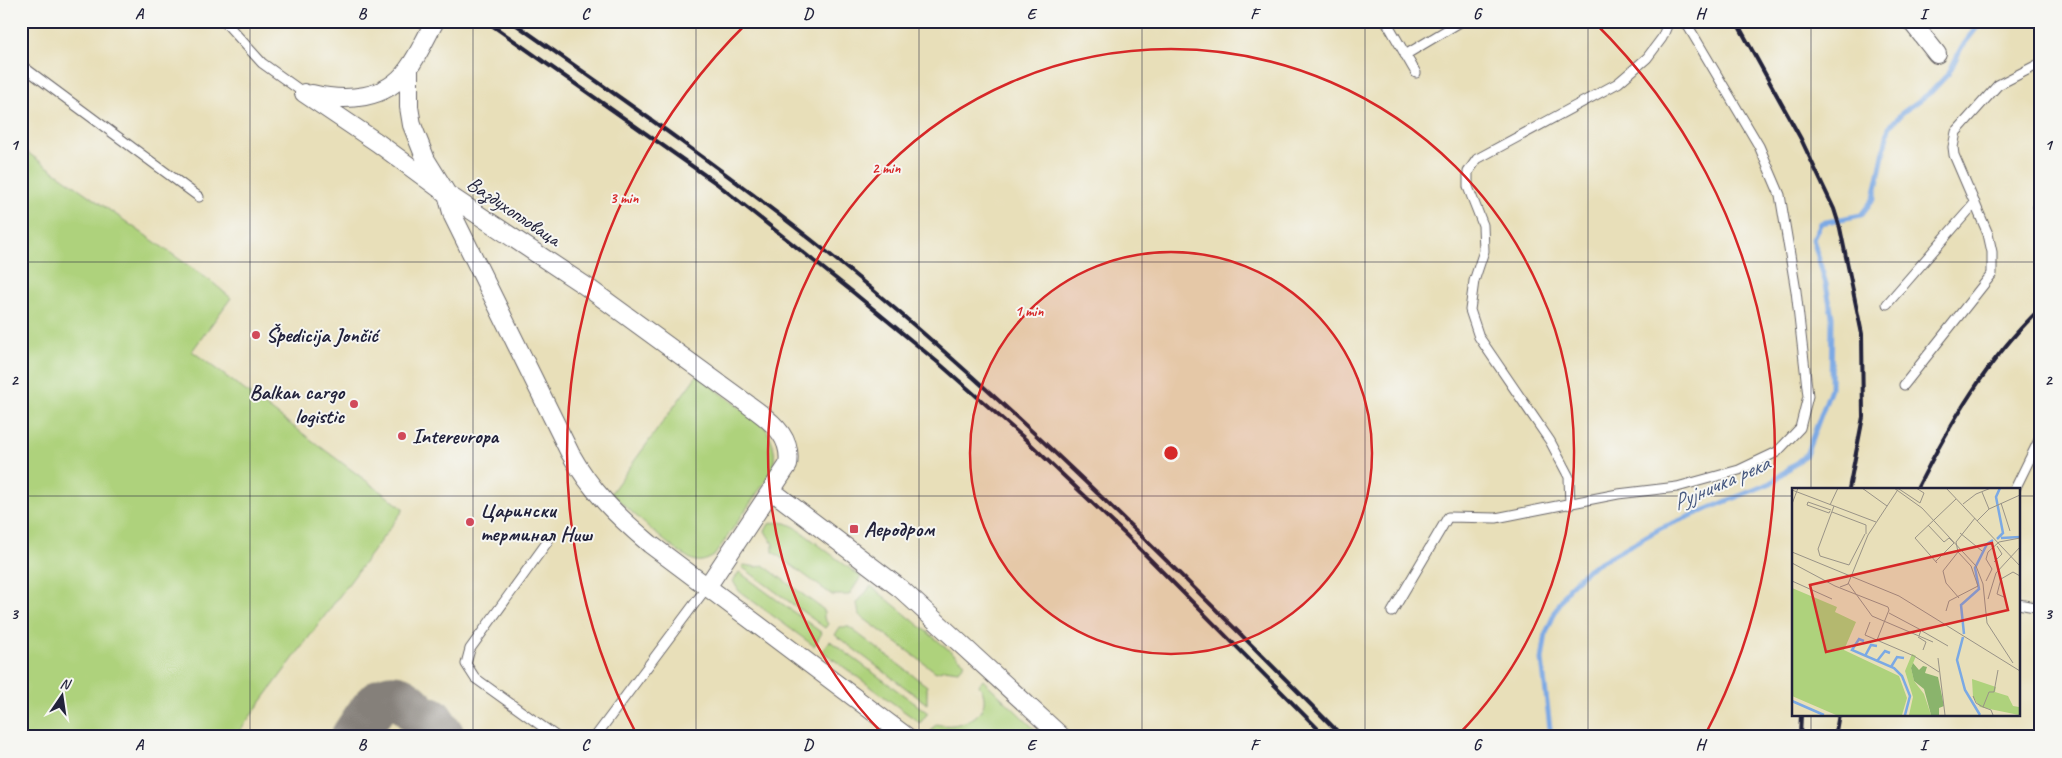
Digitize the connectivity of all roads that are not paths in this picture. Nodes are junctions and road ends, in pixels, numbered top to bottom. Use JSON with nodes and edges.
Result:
{"nodes":[{"id":1,"x":224,"y":21,"type":"edge"},
{"id":2,"x":435,"y":21,"type":"edge"},
{"id":3,"x":1386,"y":21,"type":"edge"},
{"id":4,"x":1462,"y":21,"type":"edge"},
{"id":5,"x":1669,"y":21,"type":"edge"},
{"id":6,"x":1685,"y":21,"type":"edge"},
{"id":7,"x":1911,"y":21,"type":"edge"},
{"id":8,"x":1937,"y":54,"type":"dead end"},
{"id":9,"x":1405,"y":55,"type":"junction"},
{"id":10,"x":2041,"y":64,"type":"edge"},
{"id":11,"x":21,"y":65,"type":"edge"},
{"id":12,"x":409,"y":69,"type":"junction"},
{"id":13,"x":1416,"y":73,"type":"dead end"},
{"id":14,"x":304,"y":92,"type":"junction"},
{"id":15,"x":447,"y":194,"type":"junction"},
{"id":16,"x":199,"y":197,"type":"dead end"},
{"id":17,"x":1975,"y":203,"type":"junction"},
{"id":18,"x":1887,"y":304,"type":"dead end"},
{"id":19,"x":1904,"y":386,"type":"dead end"},
{"id":20,"x":2041,"y":436,"type":"edge"},
{"id":21,"x":2015,"y":488,"type":"edge"},
{"id":22,"x":772,"y":491,"type":"junction"},
{"id":23,"x":1570,"y":505,"type":"junction"},
{"id":24,"x":548,"y":541,"type":"dead end"},
{"id":25,"x":707,"y":587,"type":"junction"},
{"id":26,"x":2020,"y":604,"type":"edge"},
{"id":27,"x":2041,"y":608,"type":"edge"},
{"id":28,"x":1392,"y":612,"type":"dead end"},
{"id":29,"x":558,"y":737,"type":"edge"},
{"id":30,"x":595,"y":737,"type":"edge"},
{"id":31,"x":907,"y":737,"type":"edge"},
{"id":32,"x":1062,"y":737,"type":"edge"}],
"edges":[{"from":1,"to":14,"type":"lane"},
{"from":2,"to":12,"type":"street"},
{"from":3,"to":9,"type":"lane"},
{"from":4,"to":9,"type":"lane"},
{"from":5,"to":23,"type":"lane"},
{"from":6,"to":23,"type":"lane"},
{"from":7,"to":8,"type":"street"},
{"from":9,"to":13,"type":"lane"},
{"from":10,"to":17,"type":"lane"},
{"from":11,"to":16,"type":"lane"},
{"from":12,"to":14,"type":"street"},
{"from":12,"to":15,"type":"street"},
{"from":14,"to":15,"type":"street","name":"Ваздухопловаца"},
{"from":15,"to":22,"type":"street","name":"Ваздухопловаца"},
{"from":15,"to":25,"type":"street"},
{"from":17,"to":18,"type":"lane"},
{"from":17,"to":19,"type":"lane"},
{"from":20,"to":21,"type":"lane"},
{"from":22,"to":25,"type":"street","name":"Ваздухопловаца"},
{"from":22,"to":32,"type":"street"},
{"from":23,"to":28,"type":"lane"},
{"from":24,"to":29,"type":"lane"},
{"from":25,"to":30,"type":"lane"},
{"from":25,"to":31,"type":"street"},
{"from":26,"to":27,"type":"lane"}]}
